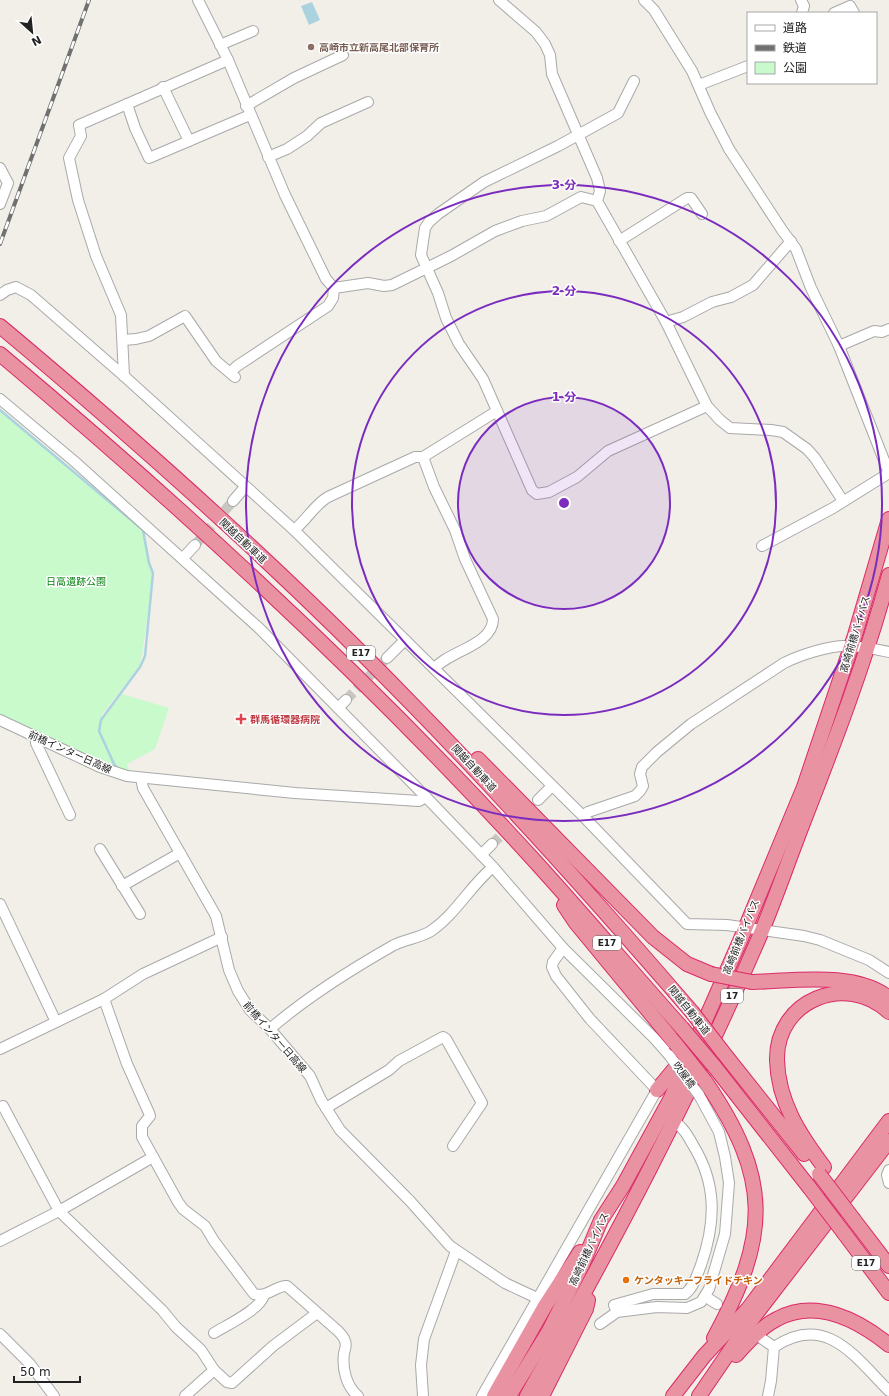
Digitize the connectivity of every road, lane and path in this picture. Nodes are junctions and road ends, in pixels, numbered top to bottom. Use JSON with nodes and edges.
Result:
{"nodes":[{"id":1,"x":198,"y":0,"type":"edge"},
{"id":2,"x":499,"y":0,"type":"edge"},
{"id":3,"x":644,"y":0,"type":"edge"},
{"id":4,"x":801,"y":0,"type":"edge"},
{"id":5,"x":802,"y":12,"type":"edge"},
{"id":6,"x":836,"y":12,"type":"edge"},
{"id":7,"x":853,"y":12,"type":"edge"},
{"id":8,"x":253,"y":31,"type":"dead end"},
{"id":9,"x":220,"y":45,"type":"junction"},
{"id":10,"x":344,"y":55,"type":"dead end"},
{"id":11,"x":228,"y":60,"type":"junction"},
{"id":12,"x":747,"y":66,"type":"edge"},
{"id":13,"x":634,"y":80,"type":"dead end"},
{"id":14,"x":698,"y":85,"type":"junction"},
{"id":15,"x":163,"y":87,"type":"junction"},
{"id":16,"x":368,"y":102,"type":"dead end"},
{"id":17,"x":127,"y":104,"type":"junction"},
{"id":18,"x":248,"y":110,"type":"junction"},
{"id":19,"x":578,"y":136,"type":"junction"},
{"id":20,"x":189,"y":141,"type":"junction"},
{"id":21,"x":268,"y":156,"type":"junction"},
{"id":22,"x":0,"y":168,"type":"edge"},
{"id":23,"x":597,"y":201,"type":"junction"},
{"id":24,"x":0,"y":204,"type":"edge"},
{"id":25,"x":702,"y":214,"type":"dead end"},
{"id":26,"x":619,"y":241,"type":"junction"},
{"id":27,"x":791,"y":241,"type":"junction"},
{"id":28,"x":426,"y":268,"type":"junction"},
{"id":29,"x":334,"y":288,"type":"junction"},
{"id":30,"x":0,"y":295,"type":"edge"},
{"id":31,"x":666,"y":322,"type":"junction"},
{"id":32,"x":0,"y":326,"type":"edge"},
{"id":33,"x":889,"y":329,"type":"edge"},
{"id":34,"x":123,"y":340,"type":"junction"},
{"id":35,"x":839,"y":346,"type":"junction"},
{"id":36,"x":0,"y":354,"type":"edge"},
{"id":37,"x":124,"y":376,"type":"junction"},
{"id":38,"x":0,"y":399,"type":"edge"},
{"id":39,"x":707,"y":406,"type":"junction"},
{"id":40,"x":497,"y":411,"type":"junction"},
{"id":41,"x":423,"y":457,"type":"junction"},
{"id":42,"x":889,"y":473,"type":"edge"},
{"id":43,"x":245,"y":487,"type":"junction"},
{"id":44,"x":233,"y":501,"type":"tunnel mouth"},
{"id":45,"x":843,"y":501,"type":"junction"},
{"id":46,"x":889,"y":519,"type":"edge"},
{"id":47,"x":294,"y":530,"type":"junction"},
{"id":48,"x":195,"y":545,"type":"tunnel mouth"},
{"id":49,"x":762,"y":546,"type":"dead end"},
{"id":50,"x":183,"y":558,"type":"junction"},
{"id":51,"x":889,"y":576,"type":"edge"},
{"id":52,"x":405,"y":640,"type":"junction"},
{"id":53,"x":850,"y":646,"type":"junction"},
{"id":54,"x":867,"y":648,"type":"junction"},
{"id":55,"x":889,"y":652,"type":"edge"},
{"id":56,"x":387,"y":658,"type":"tunnel mouth"},
{"id":57,"x":435,"y":668,"type":"junction"},
{"id":58,"x":408,"y":699,"type":"junction"},
{"id":59,"x":346,"y":700,"type":"tunnel mouth"},
{"id":60,"x":338,"y":708,"type":"junction"},
{"id":61,"x":0,"y":720,"type":"edge"},
{"id":62,"x":36,"y":737,"type":"junction"},
{"id":63,"x":141,"y":778,"type":"junction"},
{"id":64,"x":552,"y":786,"type":"junction"},
{"id":65,"x":426,"y":797,"type":"junction"},
{"id":66,"x":538,"y":800,"type":"tunnel mouth"},
{"id":67,"x":70,"y":815,"type":"dead end"},
{"id":68,"x":583,"y":816,"type":"junction"},
{"id":69,"x":492,"y":844,"type":"tunnel mouth"},
{"id":70,"x":100,"y":850,"type":"dead end"},
{"id":71,"x":180,"y":853,"type":"junction"},
{"id":72,"x":481,"y":855,"type":"junction"},
{"id":73,"x":532,"y":858,"type":"junction"},
{"id":74,"x":492,"y":867,"type":"junction"},
{"id":75,"x":122,"y":886,"type":"junction"},
{"id":76,"x":0,"y":904,"type":"edge"},
{"id":77,"x":140,"y":914,"type":"dead end"},
{"id":78,"x":744,"y":928,"type":"junction"},
{"id":79,"x":762,"y":931,"type":"junction"},
{"id":80,"x":222,"y":937,"type":"junction"},
{"id":81,"x":563,"y":948,"type":"junction"},
{"id":82,"x":889,"y":973,"type":"edge"},
{"id":83,"x":889,"y":998,"type":"edge"},
{"id":84,"x":104,"y":999,"type":"junction"},
{"id":85,"x":889,"y":1012,"type":"edge"},
{"id":86,"x":56,"y":1022,"type":"junction"},
{"id":87,"x":270,"y":1029,"type":"junction"},
{"id":88,"x":701,"y":1032,"type":"junction"},
{"id":89,"x":0,"y":1049,"type":"edge"},
{"id":90,"x":657,"y":1090,"type":"junction"},
{"id":91,"x":3,"y":1106,"type":"dead end"},
{"id":92,"x":326,"y":1108,"type":"junction"},
{"id":93,"x":674,"y":1121,"type":"junction"},
{"id":94,"x":889,"y":1121,"type":"edge"},
{"id":95,"x":889,"y":1141,"type":"edge"},
{"id":96,"x":453,"y":1146,"type":"dead end"},
{"id":97,"x":153,"y":1157,"type":"junction"},
{"id":98,"x":822,"y":1170,"type":"junction"},
{"id":99,"x":59,"y":1211,"type":"junction"},
{"id":100,"x":856,"y":1216,"type":"junction"},
{"id":101,"x":601,"y":1220,"type":"junction"},
{"id":102,"x":711,"y":1229,"type":"junction"},
{"id":103,"x":725,"y":1234,"type":"junction"},
{"id":104,"x":0,"y":1241,"type":"edge"},
{"id":105,"x":456,"y":1251,"type":"junction"},
{"id":106,"x":889,"y":1254,"type":"edge"},
{"id":107,"x":889,"y":1266,"type":"edge"},
{"id":108,"x":590,"y":1284,"type":"junction"},
{"id":109,"x":889,"y":1293,"type":"edge"},
{"id":110,"x":264,"y":1295,"type":"junction"},
{"id":111,"x":706,"y":1297,"type":"junction"},
{"id":112,"x":537,"y":1298,"type":"junction"},
{"id":113,"x":717,"y":1304,"type":"dead end"},
{"id":114,"x":616,"y":1312,"type":"junction"},
{"id":115,"x":317,"y":1313,"type":"junction"},
{"id":116,"x":600,"y":1324,"type":"dead end"},
{"id":117,"x":214,"y":1333,"type":"dead end"},
{"id":118,"x":0,"y":1334,"type":"edge"},
{"id":119,"x":761,"y":1338,"type":"dead end"},
{"id":120,"x":889,"y":1345,"type":"edge"},
{"id":121,"x":774,"y":1347,"type":"junction"},
{"id":122,"x":704,"y":1356,"type":"junction"},
{"id":123,"x":214,"y":1370,"type":"junction"},
{"id":124,"x":715,"y":1375,"type":"junction"},
{"id":125,"x":889,"y":1391,"type":"edge"},
{"id":126,"x":54,"y":1396,"type":"edge"},
{"id":127,"x":186,"y":1396,"type":"edge"},
{"id":128,"x":358,"y":1396,"type":"edge"},
{"id":129,"x":423,"y":1396,"type":"edge"},
{"id":130,"x":490,"y":1396,"type":"edge"},
{"id":131,"x":509,"y":1396,"type":"edge"},
{"id":132,"x":527,"y":1396,"type":"edge"},
{"id":133,"x":542,"y":1396,"type":"edge"},
{"id":134,"x":673,"y":1396,"type":"edge"},
{"id":135,"x":699,"y":1396,"type":"edge"},
{"id":136,"x":768,"y":1396,"type":"edge"}],
"edges":[{"from":1,"to":9,"type":"street"},
{"from":2,"to":19,"type":"street"},
{"from":3,"to":14,"type":"street"},
{"from":4,"to":5,"type":"street"},
{"from":6,"to":7,"type":"street"},
{"from":8,"to":9,"type":"street"},
{"from":9,"to":11,"type":"street"},
{"from":10,"to":18,"type":"street"},
{"from":11,"to":15,"type":"street"},
{"from":11,"to":18,"type":"street"},
{"from":12,"to":14,"type":"street"},
{"from":13,"to":19,"type":"street"},
{"from":14,"to":27,"type":"street"},
{"from":15,"to":17,"type":"street"},
{"from":15,"to":20,"type":"street"},
{"from":16,"to":21,"type":"street"},
{"from":17,"to":20,"type":"street"},
{"from":17,"to":34,"type":"street"},
{"from":18,"to":20,"type":"street"},
{"from":18,"to":21,"type":"street"},
{"from":19,"to":23,"type":"street"},
{"from":19,"to":28,"type":"street"},
{"from":21,"to":29,"type":"street"},
{"from":22,"to":24,"type":"street"},
{"from":23,"to":26,"type":"street"},
{"from":23,"to":28,"type":"street"},
{"from":25,"to":26,"type":"street"},
{"from":26,"to":31,"type":"street"},
{"from":27,"to":31,"type":"street"},
{"from":27,"to":35,"type":"street"},
{"from":28,"to":29,"type":"street"},
{"from":28,"to":40,"type":"street"},
{"from":29,"to":34,"type":"street"},
{"from":30,"to":37,"type":"street"},
{"from":31,"to":39,"type":"street"},
{"from":32,"to":58,"type":"highway","name":"関越自動車道","number":"E17"},
{"from":33,"to":35,"type":"street"},
{"from":34,"to":37,"type":"street"},
{"from":35,"to":42,"type":"street"},
{"from":36,"to":73,"type":"highway","name":"関越自動車道","number":"E17"},
{"from":37,"to":43,"type":"street"},
{"from":38,"to":50,"type":"street","name":"吹屋橋"},
{"from":39,"to":40,"type":"street"},
{"from":39,"to":45,"type":"street"},
{"from":40,"to":41,"type":"street"},
{"from":41,"to":47,"type":"street"},
{"from":41,"to":57,"type":"street"},
{"from":42,"to":45,"type":"street"},
{"from":43,"to":44,"type":"street"},
{"from":43,"to":47,"type":"street"},
{"from":45,"to":49,"type":"street"},
{"from":46,"to":53,"type":"highway","name":"高崎前橋バイパス","number":"17"},
{"from":47,"to":52,"type":"street"},
{"from":48,"to":50,"type":"street"},
{"from":50,"to":60,"type":"street","name":"吹屋橋"},
{"from":51,"to":54,"type":"highway","name":"高崎前橋バイパス","number":"17"},
{"from":52,"to":56,"type":"street"},
{"from":52,"to":57,"type":"street"},
{"from":53,"to":54,"type":"street"},
{"from":53,"to":68,"type":"street"},
{"from":53,"to":78,"type":"highway","name":"高崎前橋バイパス","number":"17"},
{"from":54,"to":55,"type":"street"},
{"from":54,"to":79,"type":"highway","name":"高崎前橋バイパス","number":"17"},
{"from":57,"to":64,"type":"street"},
{"from":58,"to":83,"type":"highway","bridge":true},
{"from":58,"to":98,"type":"highway","name":"関越自動車道","number":"E17","bridge":true},
{"from":59,"to":60,"type":"street"},
{"from":60,"to":65,"type":"street","name":"吹屋橋"},
{"from":61,"to":62,"type":"street","name":"前橋インター日高線"},
{"from":62,"to":63,"type":"street","name":"前橋インター日高線"},
{"from":62,"to":67,"type":"street"},
{"from":63,"to":65,"type":"street"},
{"from":63,"to":71,"type":"street","name":"前橋インター日高線"},
{"from":64,"to":66,"type":"street"},
{"from":64,"to":68,"type":"street"},
{"from":65,"to":72,"type":"street","name":"吹屋橋"},
{"from":68,"to":78,"type":"street"},
{"from":69,"to":72,"type":"street"},
{"from":70,"to":75,"type":"street"},
{"from":71,"to":75,"type":"street"},
{"from":71,"to":80,"type":"street","name":"前橋インター日高線"},
{"from":72,"to":74,"type":"street","name":"吹屋橋"},
{"from":73,"to":109,"type":"highway","name":"関越自動車道","number":"E17","bridge":true},
{"from":73,"to":122,"type":"highway","bridge":true},
{"from":74,"to":81,"type":"street","name":"吹屋橋"},
{"from":74,"to":87,"type":"street"},
{"from":75,"to":77,"type":"street"},
{"from":76,"to":86,"type":"street"},
{"from":78,"to":79,"type":"street"},
{"from":78,"to":88,"type":"highway","name":"高崎前橋バイパス","number":"17"},
{"from":79,"to":82,"type":"street"},
{"from":79,"to":93,"type":"highway","name":"高崎前橋バイパス","number":"17"},
{"from":80,"to":84,"type":"street"},
{"from":80,"to":87,"type":"street","name":"前橋インター日高線"},
{"from":81,"to":90,"type":"street"},
{"from":81,"to":103,"type":"street","name":"吹屋橋","bridge":true},
{"from":84,"to":86,"type":"street"},
{"from":84,"to":97,"type":"street"},
{"from":85,"to":98,"type":"highway"},
{"from":86,"to":89,"type":"street"},
{"from":87,"to":92,"type":"street","name":"前橋インター日高線"},
{"from":88,"to":90,"type":"highway"},
{"from":88,"to":101,"type":"highway","name":"高崎前橋バイパス","number":"17"},
{"from":90,"to":112,"type":"street"},
{"from":91,"to":99,"type":"street"},
{"from":92,"to":96,"type":"street"},
{"from":92,"to":105,"type":"street","name":"前橋インター日高線"},
{"from":93,"to":102,"type":"street"},
{"from":93,"to":108,"type":"highway","name":"高崎前橋バイパス","number":"17"},
{"from":94,"to":122,"type":"highway"},
{"from":95,"to":124,"type":"highway"},
{"from":97,"to":99,"type":"street"},
{"from":97,"to":110,"type":"street"},
{"from":98,"to":100,"type":"highway","name":"関越自動車道","number":"E17","bridge":true},
{"from":99,"to":104,"type":"street"},
{"from":99,"to":123,"type":"street"},
{"from":100,"to":106,"type":"highway"},
{"from":100,"to":107,"type":"highway","name":"関越自動車道","number":"E17"},
{"from":101,"to":130,"type":"highway"},
{"from":101,"to":131,"type":"highway","name":"高崎前橋バイパス","number":"17"},
{"from":102,"to":103,"type":"street"},
{"from":102,"to":114,"type":"street"},
{"from":103,"to":111,"type":"street","name":"吹屋橋"},
{"from":105,"to":112,"type":"street","name":"前橋インター日高線"},
{"from":105,"to":129,"type":"street"},
{"from":108,"to":132,"type":"highway","name":"高崎前橋バイパス","number":"17"},
{"from":108,"to":133,"type":"highway"},
{"from":110,"to":115,"type":"street"},
{"from":110,"to":117,"type":"street"},
{"from":111,"to":113,"type":"street"},
{"from":111,"to":114,"type":"street"},
{"from":112,"to":130,"type":"street"},
{"from":114,"to":116,"type":"street"},
{"from":115,"to":123,"type":"street"},
{"from":115,"to":128,"type":"street"},
{"from":118,"to":126,"type":"street"},
{"from":119,"to":121,"type":"street"},
{"from":120,"to":124,"type":"highway"},
{"from":121,"to":125,"type":"street"},
{"from":121,"to":136,"type":"street"},
{"from":122,"to":134,"type":"highway"},
{"from":123,"to":127,"type":"street"},
{"from":124,"to":135,"type":"highway"}]}
